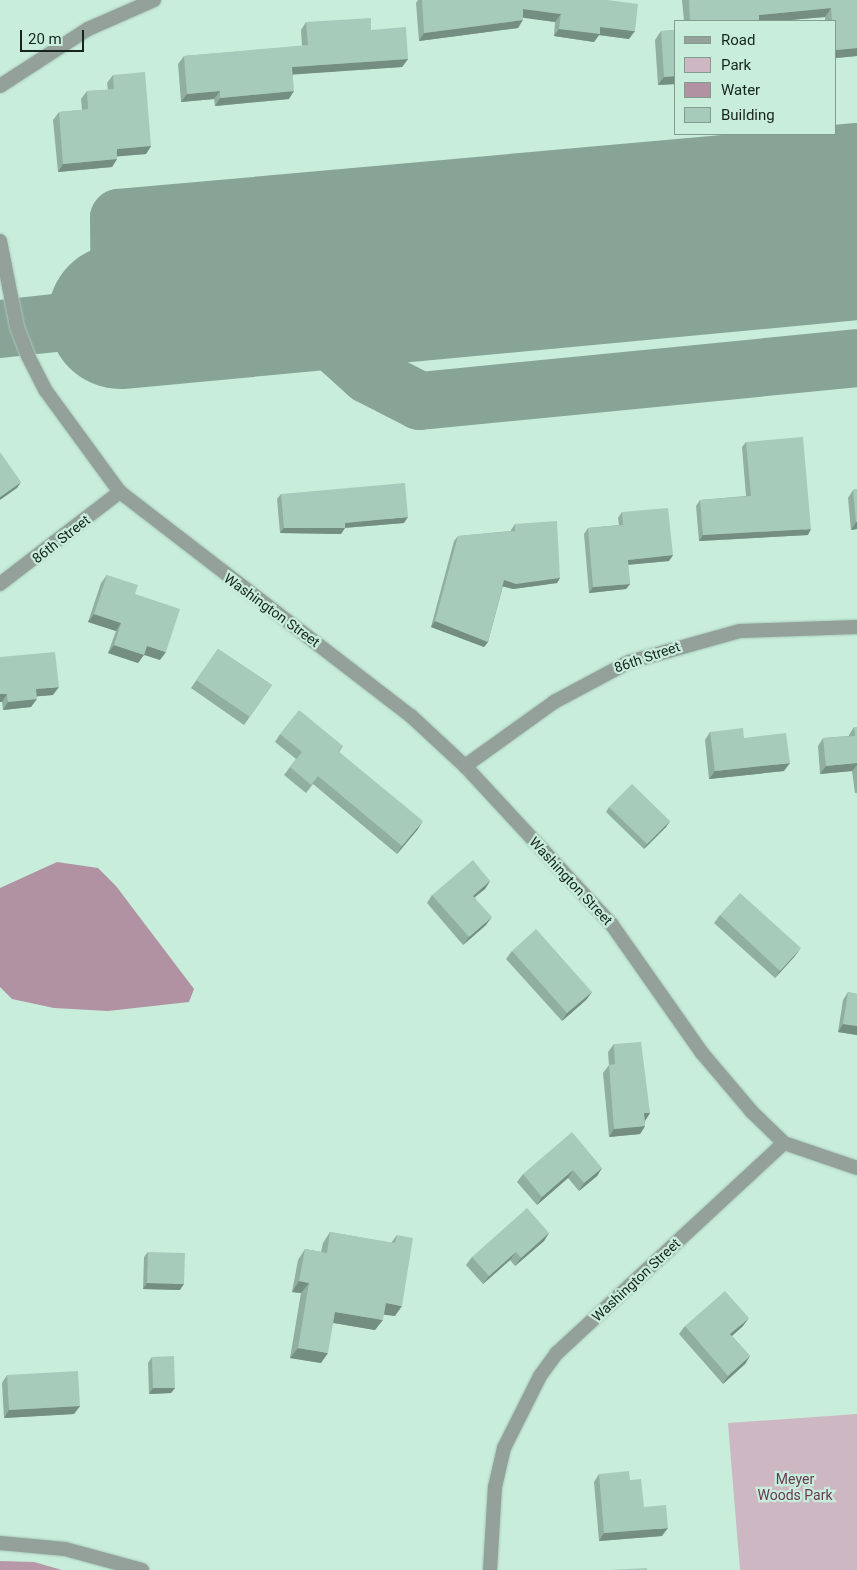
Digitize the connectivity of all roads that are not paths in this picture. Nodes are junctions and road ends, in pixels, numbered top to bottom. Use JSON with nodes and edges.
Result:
{"nodes":[{"id":1,"x":154,"y":0,"type":"edge"},
{"id":2,"x":0,"y":86,"type":"edge"},
{"id":3,"x":0,"y":241,"type":"edge"},
{"id":4,"x":120,"y":492,"type":"junction"},
{"id":5,"x":0,"y":584,"type":"edge"},
{"id":6,"x":857,"y":627,"type":"edge"},
{"id":7,"x":465,"y":766,"type":"junction"},
{"id":8,"x":784,"y":1143,"type":"junction"},
{"id":9,"x":857,"y":1168,"type":"edge"},
{"id":10,"x":0,"y":1543,"type":"edge"},
{"id":11,"x":142,"y":1570,"type":"edge"},
{"id":12,"x":490,"y":1570,"type":"edge"}],
"edges":[{"from":1,"to":2,"type":"street"},
{"from":3,"to":4,"type":"street","name":"Washington Street"},
{"from":4,"to":5,"type":"street","name":"86th Street"},
{"from":4,"to":7,"type":"street","name":"Washington Street"},
{"from":6,"to":7,"type":"street","name":"86th Street"},
{"from":7,"to":8,"type":"street","name":"Washington Street"},
{"from":8,"to":9,"type":"street"},
{"from":8,"to":12,"type":"street","name":"Washington Street"},
{"from":10,"to":11,"type":"street"}]}
